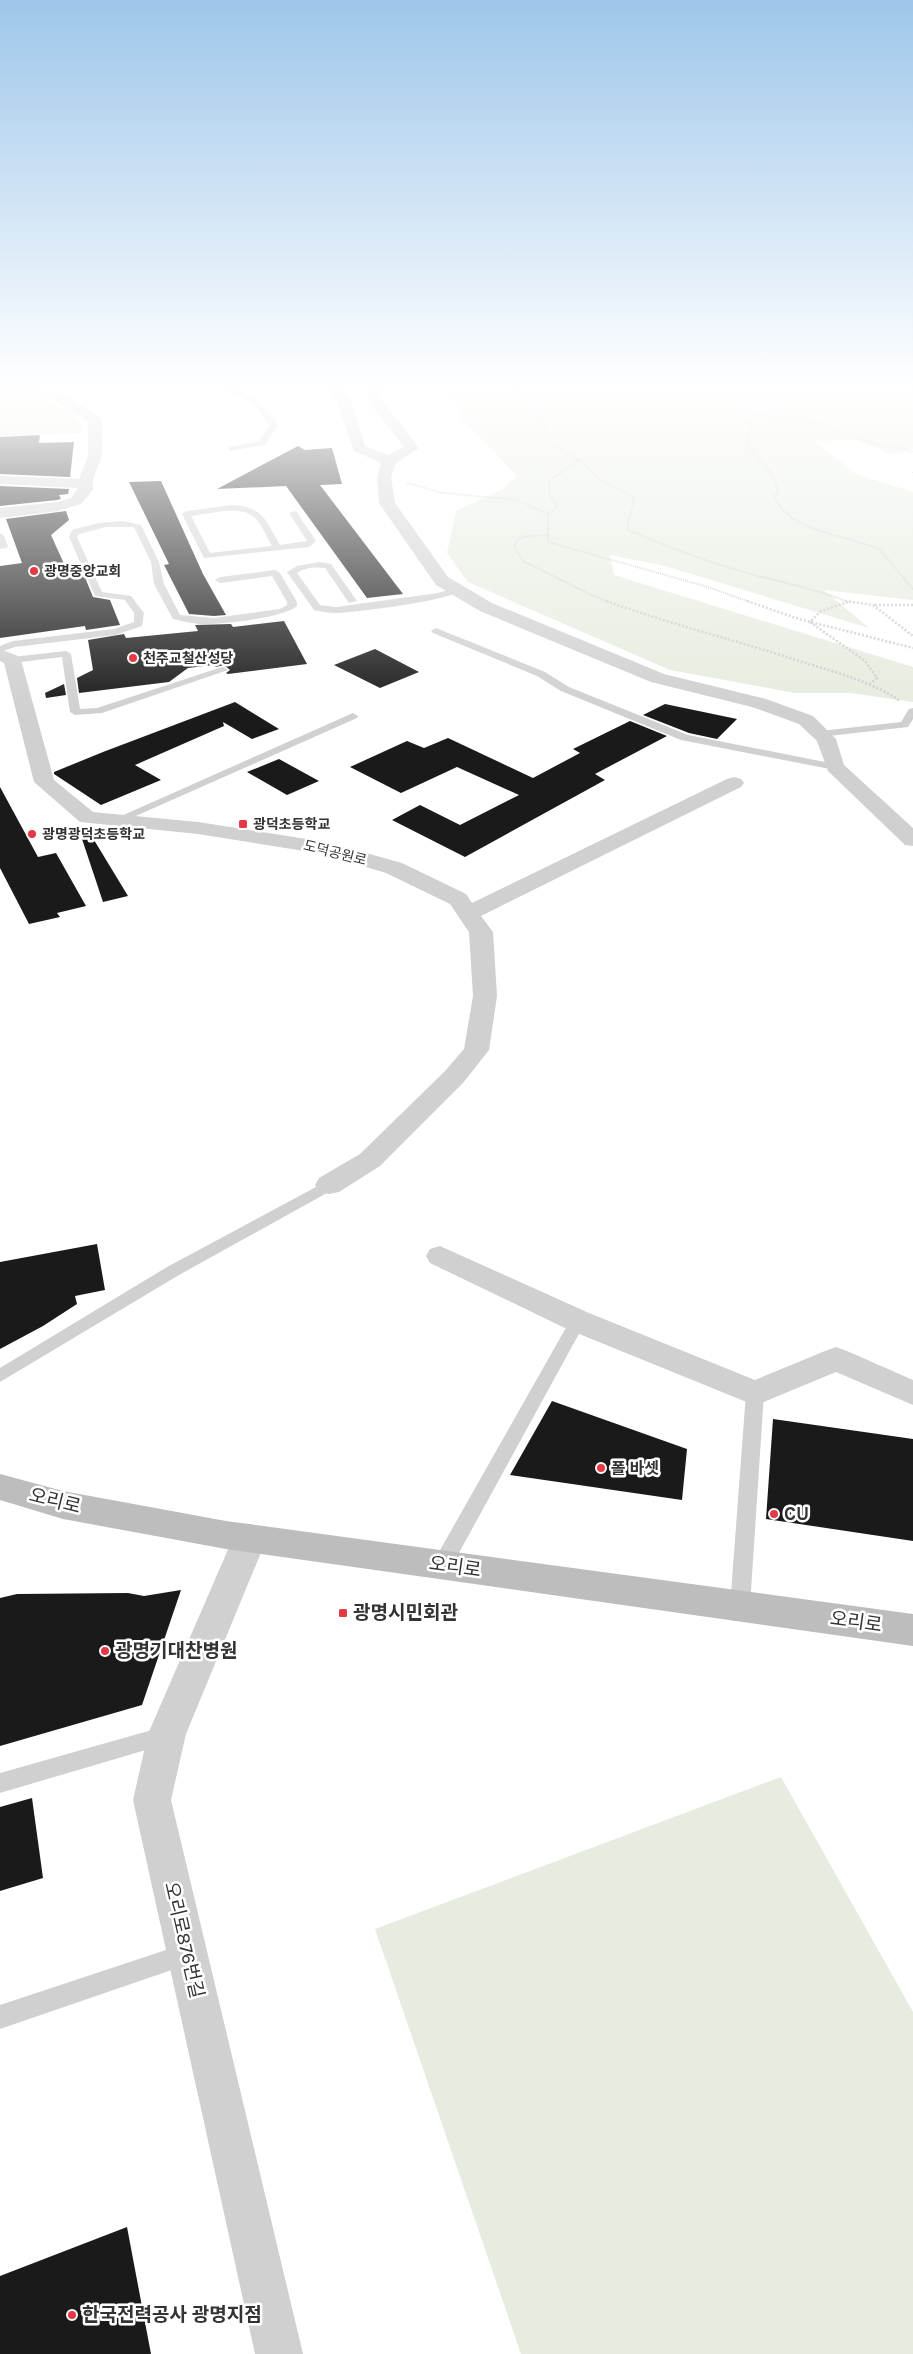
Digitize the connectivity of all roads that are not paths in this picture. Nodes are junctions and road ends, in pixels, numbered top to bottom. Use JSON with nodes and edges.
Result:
{"nodes":[{"id":1,"x":82,"y":494,"type":"edge"},
{"id":2,"x":387,"y":494,"type":"edge"},
{"id":3,"x":0,"y":513,"type":"edge"},
{"id":4,"x":293,"y":513,"type":"dead end"},
{"id":5,"x":0,"y":536,"type":"edge"},
{"id":6,"x":0,"y":546,"type":"edge"},
{"id":7,"x":278,"y":548,"type":"junction"},
{"id":8,"x":220,"y":580,"type":"dead end"},
{"id":9,"x":457,"y":590,"type":"junction"},
{"id":10,"x":352,"y":601,"type":"dead end"},
{"id":11,"x":436,"y":631,"type":"dead end"},
{"id":12,"x":4,"y":654,"type":"edge"},
{"id":13,"x":223,"y":670,"type":"dead end"},
{"id":14,"x":909,"y":707,"type":"edge"},
{"id":15,"x":352,"y":716,"type":"dead end"},
{"id":16,"x":820,"y":734,"type":"junction"},
{"id":17,"x":836,"y":767,"type":"junction"},
{"id":18,"x":734,"y":784,"type":"dead end"},
{"id":19,"x":116,"y":821,"type":"junction"},
{"id":20,"x":913,"y":840,"type":"edge"},
{"id":21,"x":468,"y":914,"type":"junction"},
{"id":22,"x":329,"y":1184,"type":"joint"},
{"id":23,"x":440,"y":1256,"type":"dead end"},
{"id":24,"x":578,"y":1321,"type":"junction"},
{"id":25,"x":0,"y":1376,"type":"edge"},
{"id":26,"x":754,"y":1393,"type":"junction"},
{"id":27,"x":913,"y":1394,"type":"edge"},
{"id":28,"x":0,"y":1487,"type":"edge"},
{"id":29,"x":250,"y":1538,"type":"junction"},
{"id":30,"x":442,"y":1565,"type":"junction"},
{"id":31,"x":740,"y":1606,"type":"junction"},
{"id":32,"x":913,"y":1630,"type":"edge"},
{"id":33,"x":167,"y":1734,"type":"junction"},
{"id":34,"x":0,"y":1782,"type":"edge"},
{"id":35,"x":187,"y":1954,"type":"junction"},
{"id":36,"x":0,"y":2017,"type":"edge"},
{"id":37,"x":279,"y":2354,"type":"edge"}],
"edges":[{"from":1,"to":3,"type":"street"},
{"from":2,"to":9,"type":"street"},
{"from":4,"to":7,"type":"lane"},
{"from":5,"to":6,"type":"lane"},
{"from":7,"to":7,"type":"lane"},
{"from":8,"to":12,"type":"lane"},
{"from":9,"to":10,"type":"lane"},
{"from":9,"to":16,"type":"street"},
{"from":11,"to":17,"type":"lane"},
{"from":12,"to":13,"type":"lane"},
{"from":12,"to":19,"type":"street","name":"도덕공원로"},
{"from":14,"to":16,"type":"lane"},
{"from":15,"to":19,"type":"lane"},
{"from":16,"to":17,"type":"street"},
{"from":17,"to":20,"type":"street"},
{"from":18,"to":21,"type":"street"},
{"from":19,"to":21,"type":"street","name":"도덕공원로"},
{"from":21,"to":22,"type":"street","name":"도덕공원로"},
{"from":22,"to":25,"type":"lane"},
{"from":23,"to":24,"type":"street"},
{"from":24,"to":26,"type":"street"},
{"from":24,"to":30,"type":"lane"},
{"from":26,"to":27,"type":"street"},
{"from":26,"to":31,"type":"lane"},
{"from":28,"to":29,"type":"main road","name":"오리로"},
{"from":29,"to":30,"type":"main road","name":"오리로"},
{"from":29,"to":33,"type":"street","name":"오리로876번길"},
{"from":30,"to":31,"type":"main road","name":"오리로"},
{"from":31,"to":32,"type":"main road","name":"오리로"},
{"from":33,"to":34,"type":"lane"},
{"from":33,"to":35,"type":"street","name":"오리로876번길"},
{"from":35,"to":36,"type":"lane"},
{"from":35,"to":37,"type":"street","name":"오리로876번길"}]}
